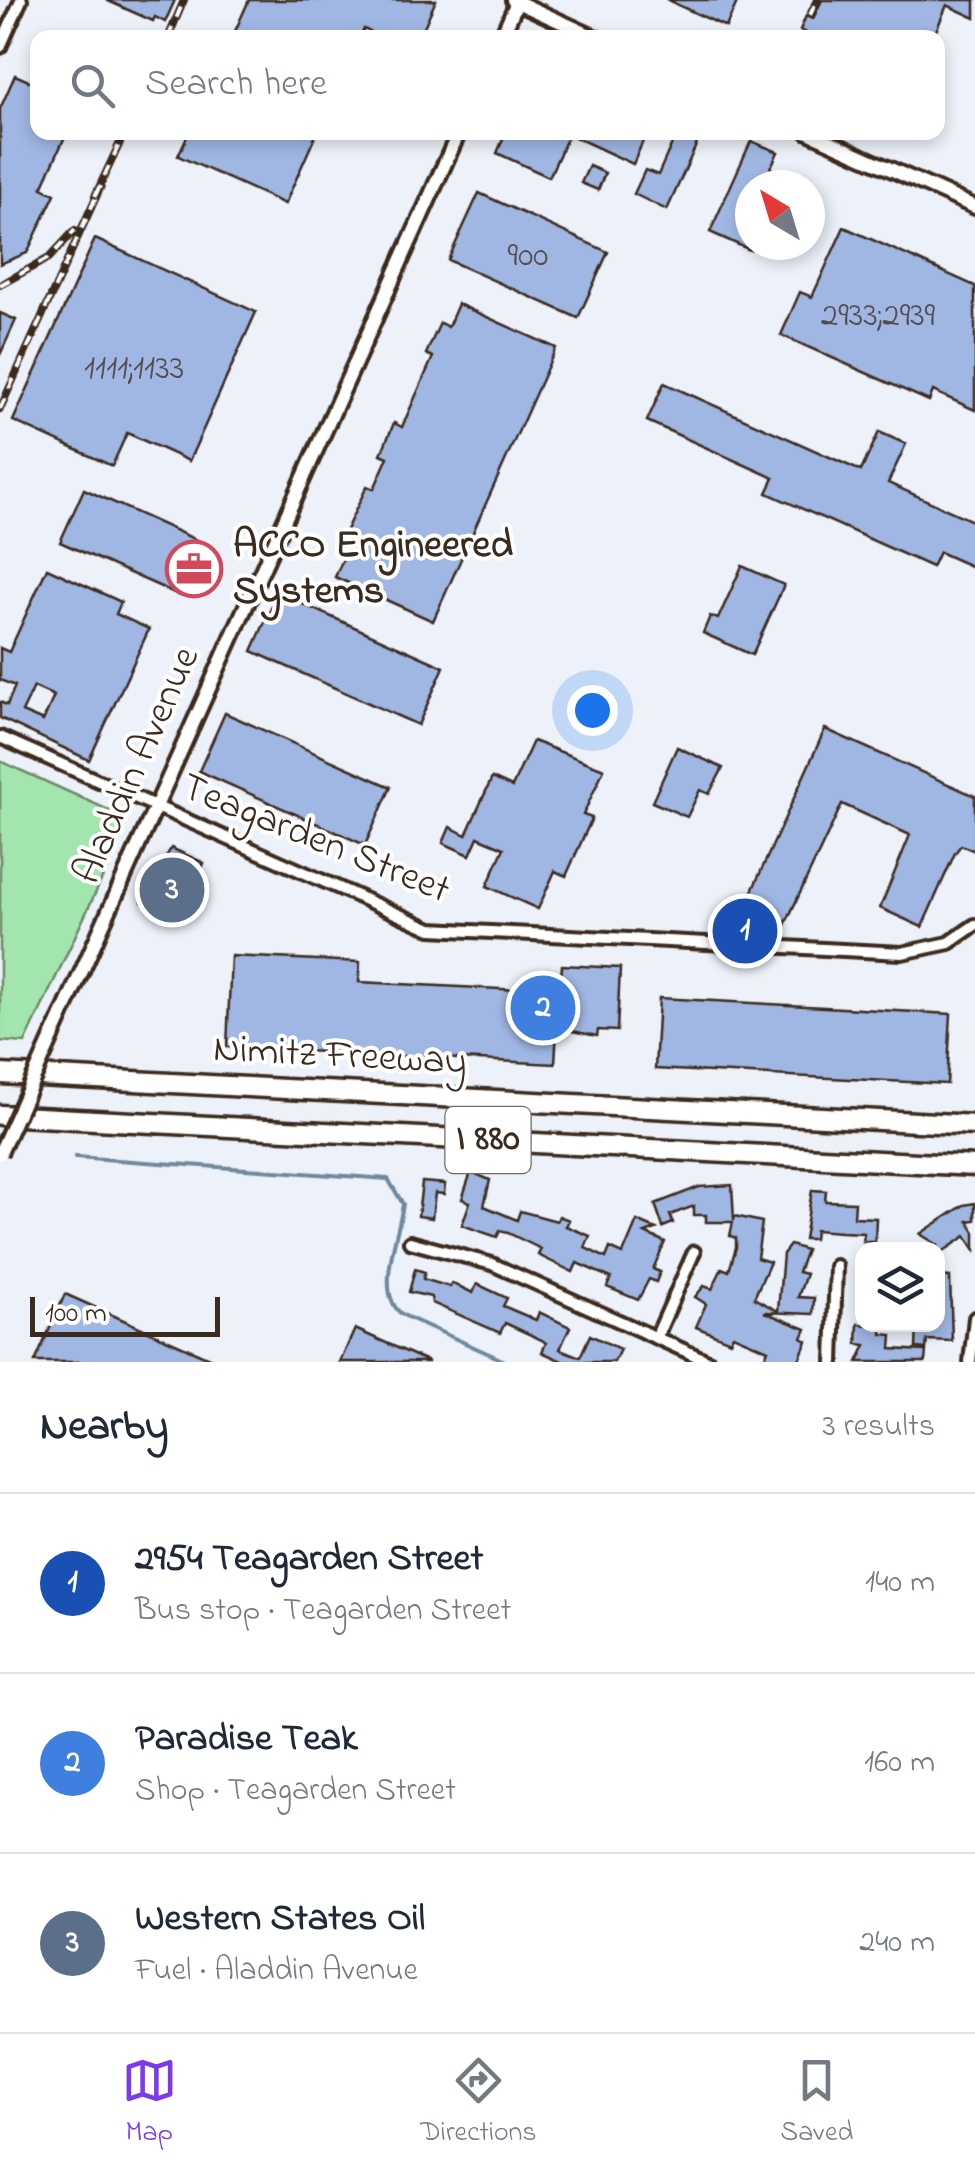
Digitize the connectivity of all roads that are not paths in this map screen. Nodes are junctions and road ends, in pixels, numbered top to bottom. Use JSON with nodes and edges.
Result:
{"nodes":[{"id":1,"x":21,"y":0,"type":"edge"},
{"id":2,"x":516,"y":1,"type":"edge"},
{"id":3,"x":505,"y":30,"type":"edge"},
{"id":4,"x":579,"y":30,"type":"edge"},
{"id":5,"x":0,"y":46,"type":"edge"},
{"id":6,"x":455,"y":140,"type":"edge"},
{"id":7,"x":826,"y":140,"type":"edge"},
{"id":8,"x":975,"y":207,"type":"edge"},
{"id":9,"x":0,"y":737,"type":"edge"},
{"id":10,"x":156,"y":807,"type":"junction"},
{"id":11,"x":975,"y":925,"type":"edge"},
{"id":12,"x":0,"y":1074,"type":"edge"},
{"id":13,"x":0,"y":1115,"type":"edge"},
{"id":14,"x":975,"y":1125,"type":"edge"},
{"id":15,"x":0,"y":1153,"type":"edge"},
{"id":16,"x":975,"y":1166,"type":"edge"},
{"id":17,"x":410,"y":1242,"type":"dead end"},
{"id":18,"x":694,"y":1252,"type":"dead end"},
{"id":19,"x":836,"y":1266,"type":"dead end"},
{"id":20,"x":975,"y":1318,"type":"edge"},
{"id":21,"x":656,"y":1338,"type":"junction"},
{"id":22,"x":710,"y":1362,"type":"edge"},
{"id":23,"x":833,"y":1362,"type":"edge"},
{"id":24,"x":970,"y":1362,"type":"edge"}],
"edges":[{"from":1,"to":5,"type":"street"},
{"from":2,"to":3,"type":"street"},
{"from":2,"to":4,"type":"street"},
{"from":6,"to":10,"type":"street","name":"Aladdin Avenue"},
{"from":7,"to":8,"type":"street"},
{"from":9,"to":10,"type":"street","name":"Teagarden Street"},
{"from":10,"to":11,"type":"street","name":"Teagarden Street"},
{"from":10,"to":15,"type":"street","name":"Aladdin Avenue","bridge":true},
{"from":12,"to":14,"type":"highway","name":"Nimitz Freeway","number":"I 880"},
{"from":13,"to":16,"type":"highway","name":"Nimitz Freeway","number":"I 880"},
{"from":17,"to":21,"type":"street"},
{"from":18,"to":21,"type":"street"},
{"from":19,"to":23,"type":"street"},
{"from":20,"to":24,"type":"street"},
{"from":21,"to":22,"type":"street"}]}
